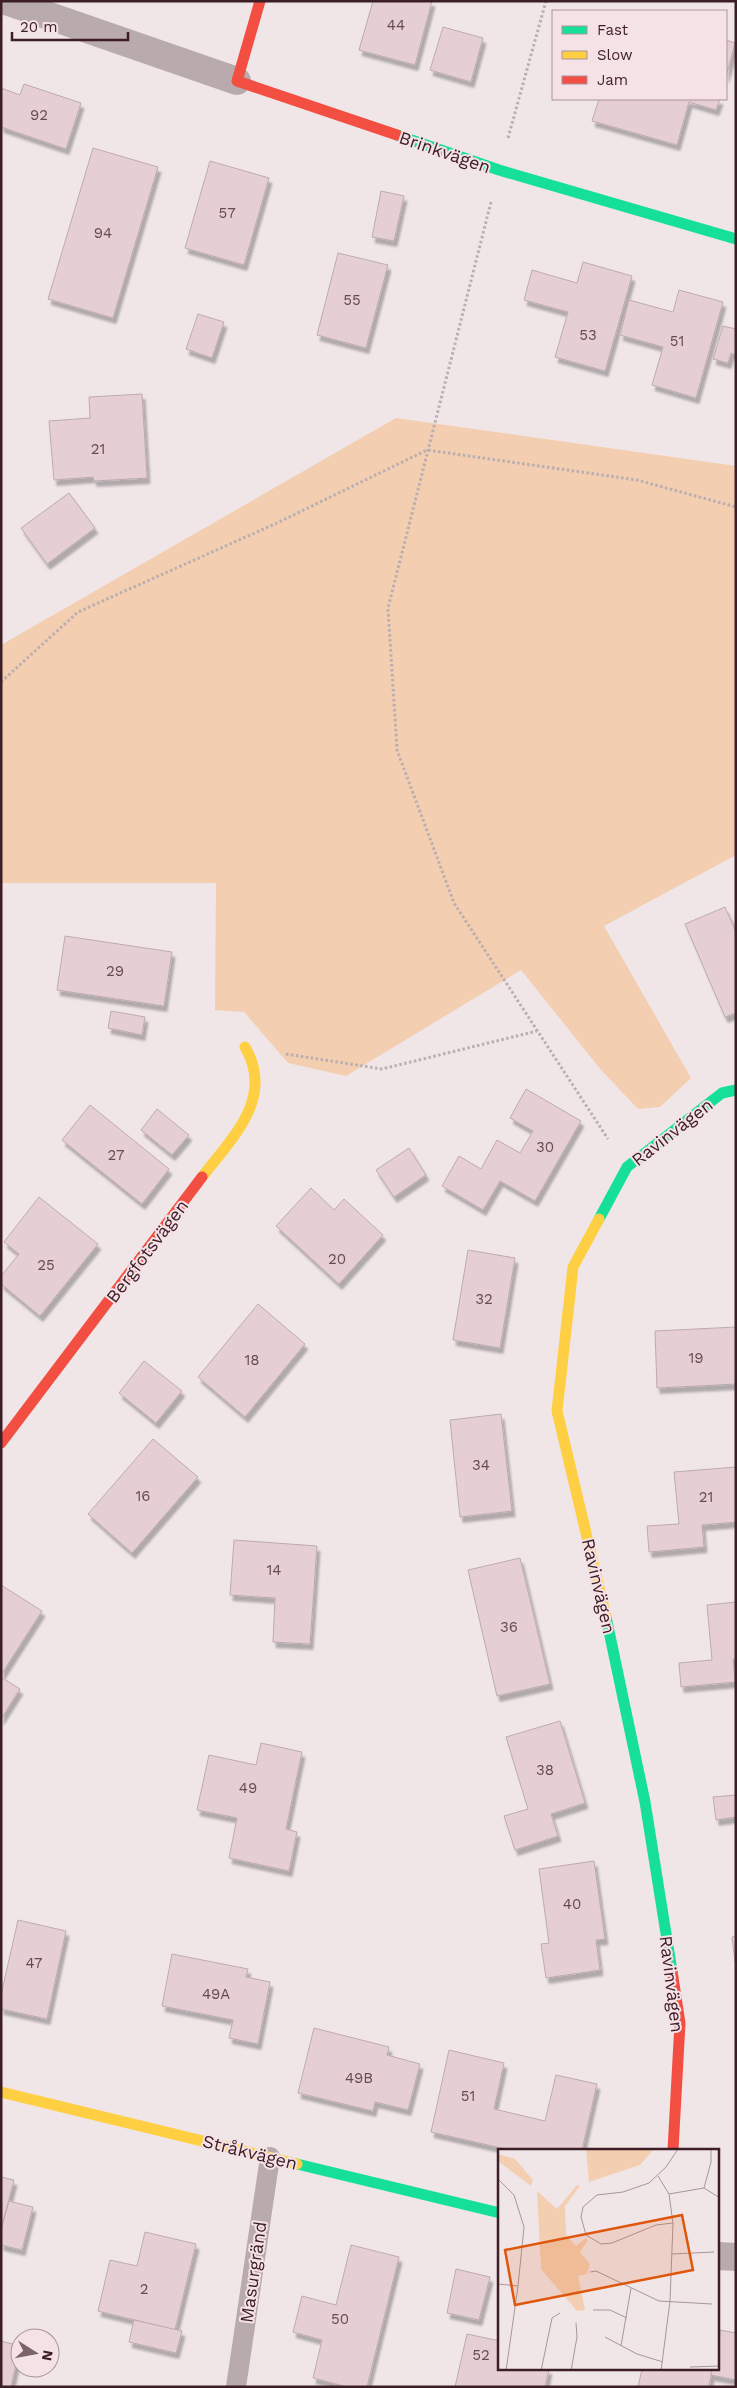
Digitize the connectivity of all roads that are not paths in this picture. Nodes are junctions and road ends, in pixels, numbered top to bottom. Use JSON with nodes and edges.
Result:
{"nodes":[{"id":1,"x":6,"y":1,"type":"edge"},
{"id":2,"x":260,"y":1,"type":"edge"},
{"id":3,"x":236,"y":81,"type":"junction"},
{"id":4,"x":736,"y":239,"type":"edge"},
{"id":5,"x":245,"y":1047,"type":"road end"},
{"id":6,"x":736,"y":1090,"type":"edge"},
{"id":7,"x":1,"y":1444,"type":"edge"},
{"id":8,"x":1,"y":2092,"type":"edge"},
{"id":9,"x":673,"y":2149,"type":"edge"},
{"id":10,"x":270,"y":2157,"type":"junction"},
{"id":11,"x":498,"y":2213,"type":"edge"},
{"id":12,"x":720,"y":2256,"type":"edge"},
{"id":13,"x":736,"y":2257,"type":"edge"},
{"id":14,"x":236,"y":2387,"type":"edge"}],
"edges":[{"from":1,"to":3,"type":"street"},
{"from":2,"to":3,"type":"street"},
{"from":3,"to":4,"type":"street","name":"Brinkvägen"},
{"from":5,"to":7,"type":"street","name":"Bergfotsvägen"},
{"from":6,"to":9,"type":"street","name":"Ravinvägen"},
{"from":8,"to":10,"type":"street","name":"Stråkvägen"},
{"from":10,"to":11,"type":"street","name":"Stråkvägen"},
{"from":10,"to":14,"type":"lane","name":"Masurgränd"},
{"from":12,"to":13,"type":"street"}]}
